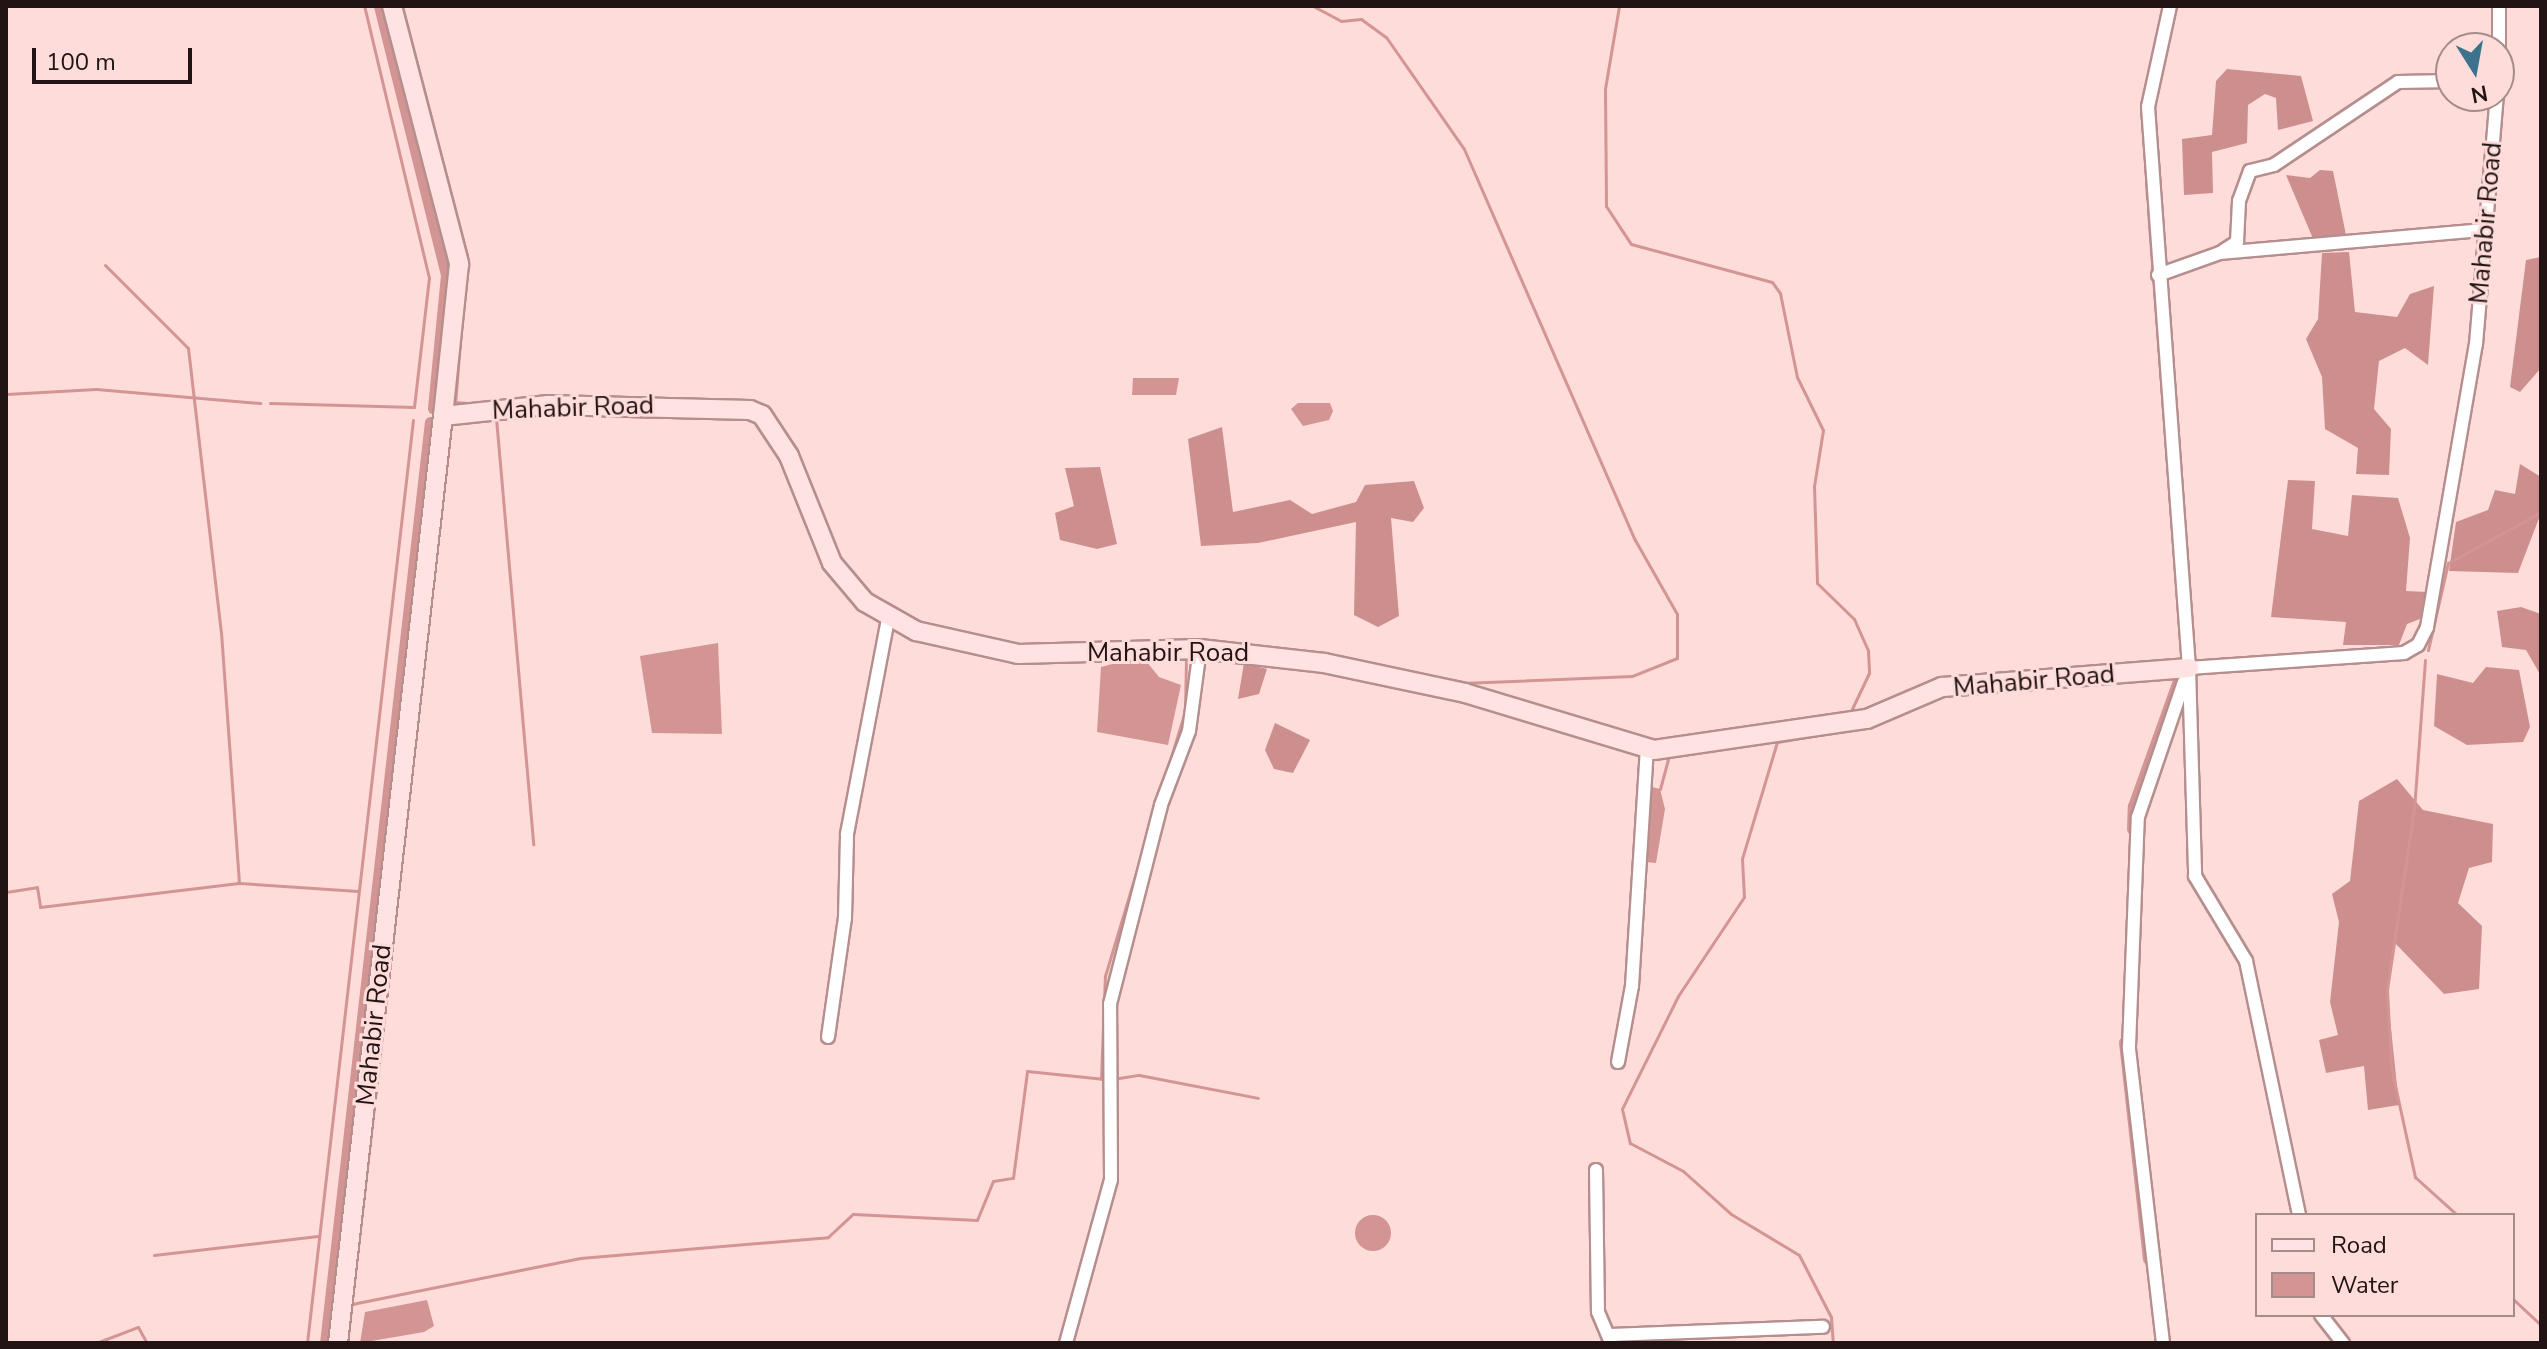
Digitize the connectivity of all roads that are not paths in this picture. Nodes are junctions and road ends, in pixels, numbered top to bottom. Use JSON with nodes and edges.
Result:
{"nodes":[{"id":1,"x":392,"y":6,"type":"edge"},
{"id":2,"x":2170,"y":6,"type":"edge"},
{"id":3,"x":2499,"y":6,"type":"edge"},
{"id":4,"x":2499,"y":32,"type":"edge"},
{"id":5,"x":2435,"y":81,"type":"edge"},
{"id":6,"x":2495,"y":112,"type":"edge"},
{"id":7,"x":2484,"y":230,"type":"junction"},
{"id":8,"x":2220,"y":253,"type":"junction"},
{"id":9,"x":2158,"y":275,"type":"junction"},
{"id":10,"x":443,"y":416,"type":"junction"},
{"id":11,"x":888,"y":619,"type":"junction"},
{"id":12,"x":1200,"y":649,"type":"junction"},
{"id":13,"x":2189,"y":668,"type":"junction"},
{"id":14,"x":1647,"y":747,"type":"junction"},
{"id":15,"x":828,"y":1037,"type":"dead end"},
{"id":16,"x":1618,"y":1062,"type":"dead end"},
{"id":17,"x":1596,"y":1170,"type":"dead end"},
{"id":18,"x":2299,"y":1213,"type":"edge"},
{"id":19,"x":2323,"y":1317,"type":"edge"},
{"id":20,"x":1823,"y":1327,"type":"dead end"},
{"id":21,"x":1610,"y":1339,"type":"edge"},
{"id":22,"x":338,"y":1343,"type":"edge"},
{"id":23,"x":1066,"y":1343,"type":"edge"},
{"id":24,"x":2163,"y":1343,"type":"edge"},
{"id":25,"x":2343,"y":1343,"type":"edge"}],
"edges":[{"from":1,"to":10,"type":"street"},
{"from":2,"to":9,"type":"street"},
{"from":3,"to":4,"type":"street"},
{"from":5,"to":8,"type":"street"},
{"from":6,"to":7,"type":"street","name":"Mahabir Road"},
{"from":7,"to":8,"type":"street"},
{"from":7,"to":13,"type":"street","name":"Mahabir Road"},
{"from":8,"to":9,"type":"street"},
{"from":9,"to":13,"type":"street"},
{"from":10,"to":11,"type":"street","name":"Mahabir Road"},
{"from":10,"to":22,"type":"street","name":"Mahabir Road"},
{"from":11,"to":12,"type":"street","name":"Mahabir Road"},
{"from":11,"to":15,"type":"street"},
{"from":12,"to":14,"type":"street","name":"Mahabir Road"},
{"from":12,"to":23,"type":"street"},
{"from":13,"to":14,"type":"street","name":"Mahabir Road"},
{"from":13,"to":18,"type":"street"},
{"from":13,"to":24,"type":"street"},
{"from":14,"to":16,"type":"street"},
{"from":17,"to":21,"type":"street"},
{"from":19,"to":25,"type":"street"},
{"from":20,"to":21,"type":"street"}]}
